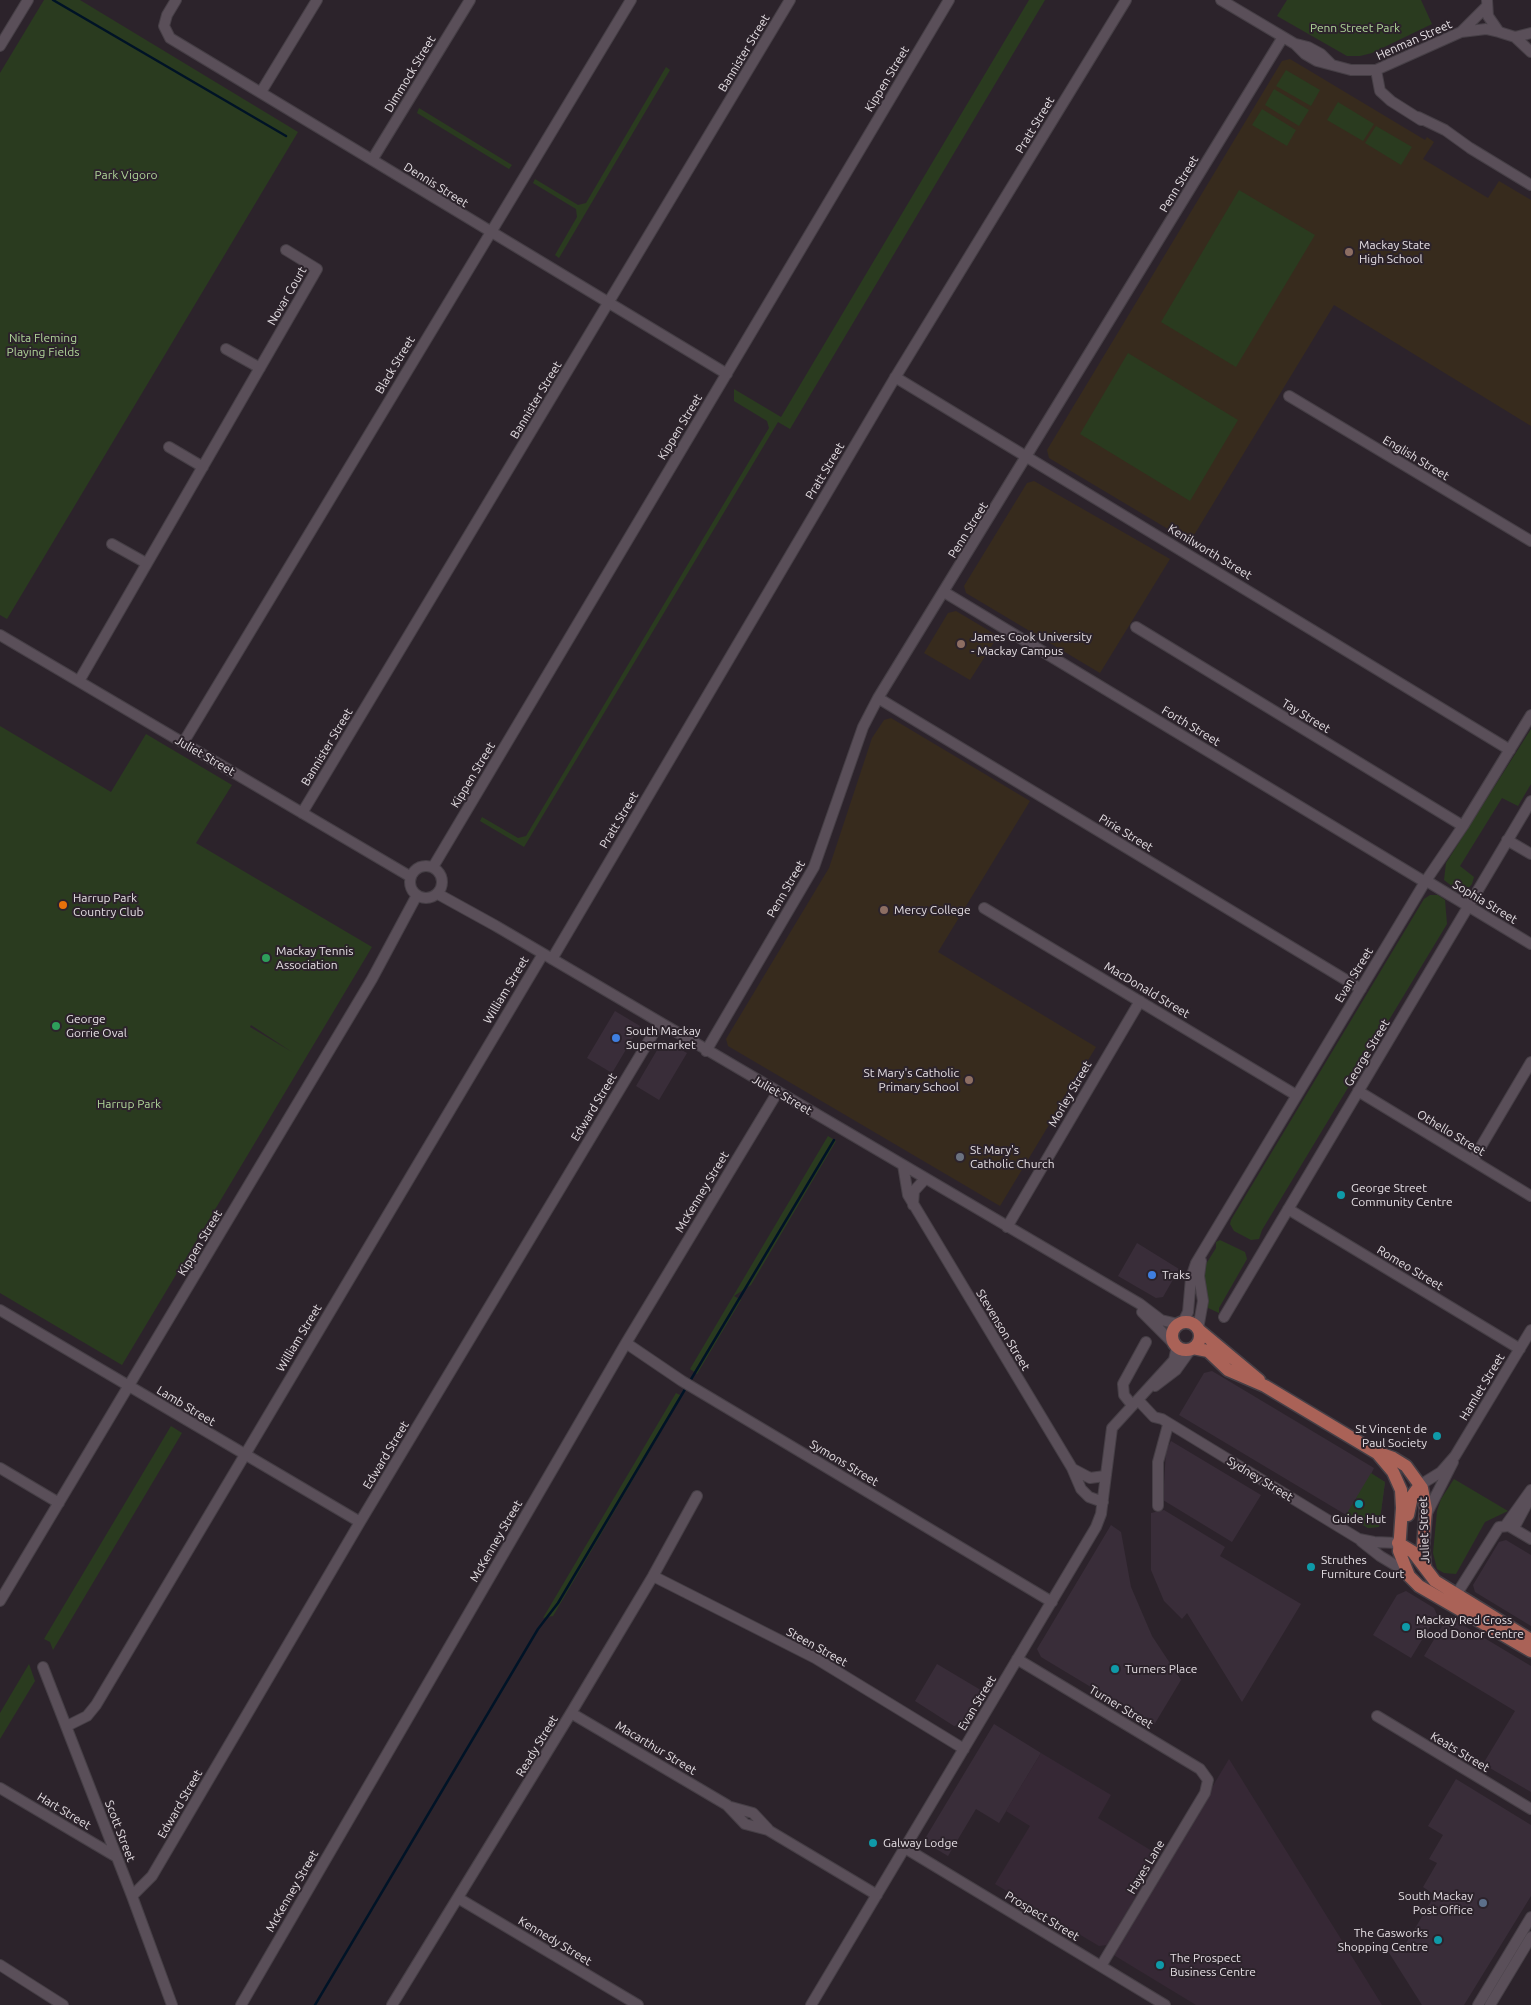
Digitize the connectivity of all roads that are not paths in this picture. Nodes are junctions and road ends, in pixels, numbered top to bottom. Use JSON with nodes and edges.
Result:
{"nodes":[{"id":1,"x":28,"y":0,"type":"edge"},
{"id":2,"x":176,"y":0,"type":"edge"},
{"id":3,"x":317,"y":0,"type":"edge"},
{"id":4,"x":470,"y":0,"type":"edge"},
{"id":5,"x":631,"y":0,"type":"edge"},
{"id":6,"x":790,"y":0,"type":"edge"},
{"id":7,"x":949,"y":0,"type":"edge"},
{"id":8,"x":1126,"y":0,"type":"edge"},
{"id":9,"x":1221,"y":0,"type":"edge"},
{"id":10,"x":1486,"y":3,"type":"edge"},
{"id":11,"x":1461,"y":32,"type":"junction"},
{"id":12,"x":1500,"y":32,"type":"junction"},
{"id":13,"x":1531,"y":33,"type":"edge"},
{"id":14,"x":1283,"y":37,"type":"junction"},
{"id":15,"x":1515,"y":37,"type":"junction"},
{"id":16,"x":0,"y":46,"type":"edge"},
{"id":17,"x":1531,"y":52,"type":"edge"},
{"id":18,"x":1376,"y":70,"type":"junction"},
{"id":19,"x":261,"y":92,"type":"junction"},
{"id":20,"x":372,"y":160,"type":"junction"},
{"id":21,"x":1531,"y":185,"type":"edge"},
{"id":22,"x":489,"y":232,"type":"junction"},
{"id":23,"x":286,"y":250,"type":"dead end"},
{"id":24,"x":610,"y":303,"type":"junction"},
{"id":25,"x":226,"y":349,"type":"dead end"},
{"id":26,"x":260,"y":368,"type":"junction"},
{"id":27,"x":727,"y":374,"type":"junction"},
{"id":28,"x":895,"y":377,"type":"junction"},
{"id":29,"x":1289,"y":396,"type":"dead end"},
{"id":30,"x":169,"y":447,"type":"dead end"},
{"id":31,"x":1027,"y":457,"type":"junction"},
{"id":32,"x":203,"y":467,"type":"junction"},
{"id":33,"x":1531,"y":541,"type":"edge"},
{"id":34,"x":112,"y":544,"type":"dead end"},
{"id":35,"x":146,"y":563,"type":"junction"},
{"id":36,"x":944,"y":592,"type":"junction"},
{"id":37,"x":1136,"y":627,"type":"dead end"},
{"id":38,"x":0,"y":634,"type":"edge"},
{"id":39,"x":79,"y":681,"type":"junction"},
{"id":40,"x":878,"y":698,"type":"junction"},
{"id":41,"x":1531,"y":715,"type":"edge"},
{"id":42,"x":183,"y":743,"type":"junction"},
{"id":43,"x":1510,"y":750,"type":"junction"},
{"id":44,"x":1531,"y":801,"type":"edge"},
{"id":45,"x":302,"y":813,"type":"junction"},
{"id":46,"x":1463,"y":826,"type":"junction"},
{"id":47,"x":1507,"y":840,"type":"junction"},
{"id":48,"x":1531,"y":854,"type":"edge"},
{"id":49,"x":433,"y":867,"type":"junction"},
{"id":50,"x":411,"y":877,"type":"junction"},
{"id":51,"x":1425,"y":881,"type":"junction"},
{"id":52,"x":438,"y":894,"type":"junction"},
{"id":53,"x":417,"y":895,"type":"junction"},
{"id":54,"x":1468,"y":906,"type":"junction"},
{"id":55,"x":984,"y":908,"type":"dead end"},
{"id":56,"x":1531,"y":944,"type":"edge"},
{"id":57,"x":547,"y":956,"type":"junction"},
{"id":58,"x":1361,"y":989,"type":"junction"},
{"id":59,"x":1140,"y":1001,"type":"junction"},
{"id":60,"x":659,"y":1024,"type":"junction"},
{"id":61,"x":706,"y":1051,"type":"junction"},
{"id":62,"x":1531,"y":1062,"type":"edge"},
{"id":63,"x":1358,"y":1091,"type":"junction"},
{"id":64,"x":777,"y":1093,"type":"junction"},
{"id":65,"x":1296,"y":1095,"type":"junction"},
{"id":66,"x":1473,"y":1160,"type":"junction"},
{"id":67,"x":903,"y":1166,"type":"junction"},
{"id":68,"x":925,"y":1179,"type":"junction"},
{"id":69,"x":1531,"y":1196,"type":"edge"},
{"id":70,"x":914,"y":1206,"type":"junction"},
{"id":71,"x":1288,"y":1209,"type":"junction"},
{"id":72,"x":1006,"y":1227,"type":"junction"},
{"id":73,"x":1203,"y":1250,"type":"junction"},
{"id":74,"x":1125,"y":1296,"type":"junction"},
{"id":75,"x":0,"y":1310,"type":"edge"},
{"id":76,"x":1224,"y":1317,"type":"dead end"},
{"id":77,"x":1180,"y":1323,"type":"junction"},
{"id":78,"x":1199,"y":1330,"type":"junction"},
{"id":79,"x":1531,"y":1330,"type":"edge"},
{"id":80,"x":1146,"y":1342,"type":"dead end"},
{"id":81,"x":626,"y":1343,"type":"junction"},
{"id":82,"x":1176,"y":1346,"type":"junction"},
{"id":83,"x":1192,"y":1348,"type":"junction"},
{"id":84,"x":1520,"y":1349,"type":"junction"},
{"id":85,"x":129,"y":1386,"type":"junction"},
{"id":86,"x":1265,"y":1386,"type":"junction"},
{"id":87,"x":1140,"y":1397,"type":"junction"},
{"id":88,"x":1165,"y":1422,"type":"junction"},
{"id":89,"x":1377,"y":1453,"type":"junction"},
{"id":90,"x":244,"y":1455,"type":"junction"},
{"id":91,"x":1455,"y":1456,"type":"junction"},
{"id":92,"x":0,"y":1468,"type":"edge"},
{"id":93,"x":1072,"y":1468,"type":"junction"},
{"id":94,"x":1105,"y":1476,"type":"junction"},
{"id":95,"x":1420,"y":1485,"type":"junction"},
{"id":96,"x":1531,"y":1490,"type":"edge"},
{"id":97,"x":697,"y":1496,"type":"dead end"},
{"id":98,"x":1531,"y":1496,"type":"edge"},
{"id":99,"x":1103,"y":1502,"type":"junction"},
{"id":100,"x":59,"y":1504,"type":"junction"},
{"id":101,"x":1158,"y":1506,"type":"dead end"},
{"id":102,"x":1426,"y":1516,"type":"junction"},
{"id":103,"x":360,"y":1522,"type":"junction"},
{"id":104,"x":1510,"y":1527,"type":"junction"},
{"id":105,"x":1359,"y":1538,"type":"junction"},
{"id":106,"x":1399,"y":1538,"type":"junction"},
{"id":107,"x":1531,"y":1538,"type":"edge"},
{"id":108,"x":1405,"y":1571,"type":"junction"},
{"id":109,"x":1427,"y":1573,"type":"junction"},
{"id":110,"x":653,"y":1576,"type":"junction"},
{"id":111,"x":1452,"y":1598,"type":"junction"},
{"id":112,"x":0,"y":1601,"type":"edge"},
{"id":113,"x":1052,"y":1602,"type":"junction"},
{"id":114,"x":1531,"y":1640,"type":"edge"},
{"id":115,"x":1531,"y":1650,"type":"edge"},
{"id":116,"x":1018,"y":1660,"type":"junction"},
{"id":117,"x":43,"y":1667,"type":"dead end"},
{"id":118,"x":571,"y":1713,"type":"junction"},
{"id":119,"x":1376,"y":1716,"type":"dead end"},
{"id":120,"x":67,"y":1726,"type":"junction"},
{"id":121,"x":964,"y":1748,"type":"junction"},
{"id":122,"x":1208,"y":1780,"type":"joint"},
{"id":123,"x":0,"y":1788,"type":"edge"},
{"id":124,"x":1531,"y":1809,"type":"edge"},
{"id":125,"x":905,"y":1848,"type":"junction"},
{"id":126,"x":115,"y":1856,"type":"junction"},
{"id":127,"x":876,"y":1895,"type":"junction"},
{"id":128,"x":132,"y":1896,"type":"junction"},
{"id":129,"x":458,"y":1898,"type":"junction"},
{"id":130,"x":1531,"y":1917,"type":"edge"},
{"id":131,"x":1531,"y":1938,"type":"edge"},
{"id":132,"x":0,"y":1965,"type":"edge"},
{"id":133,"x":1101,"y":1966,"type":"junction"},
{"id":134,"x":63,"y":2005,"type":"edge"},
{"id":135,"x":172,"y":2005,"type":"edge"},
{"id":136,"x":241,"y":2005,"type":"edge"},
{"id":137,"x":392,"y":2005,"type":"edge"},
{"id":138,"x":638,"y":2005,"type":"edge"},
{"id":139,"x":811,"y":2005,"type":"edge"},
{"id":140,"x":1165,"y":2005,"type":"edge"},
{"id":141,"x":1478,"y":2005,"type":"edge"},
{"id":142,"x":1490,"y":2005,"type":"edge"}],
"edges":[{"from":1,"to":16,"type":"street"},
{"from":2,"to":19,"type":"street","name":"Dennis Street"},
{"from":3,"to":19,"type":"street"},
{"from":4,"to":20,"type":"street","name":"Dimmock Street"},
{"from":5,"to":22,"type":"street","name":"Black Street"},
{"from":6,"to":24,"type":"street","name":"Bannister Street"},
{"from":7,"to":27,"type":"street","name":"Kippen Street"},
{"from":8,"to":28,"type":"street","name":"Pratt Street"},
{"from":9,"to":14,"type":"street"},
{"from":10,"to":11,"type":"street","name":"Henman Street"},
{"from":10,"to":12,"type":"street"},
{"from":11,"to":12,"type":"street","name":"Henman Street"},
{"from":11,"to":18,"type":"street","name":"Henman Street"},
{"from":12,"to":15,"type":"street","name":"Henman Street"},
{"from":13,"to":15,"type":"street"},
{"from":14,"to":18,"type":"street"},
{"from":14,"to":31,"type":"street","name":"Penn Street"},
{"from":15,"to":17,"type":"street"},
{"from":18,"to":21,"type":"street"},
{"from":19,"to":20,"type":"street","name":"Dennis Street"},
{"from":20,"to":22,"type":"street","name":"Dennis Street"},
{"from":22,"to":24,"type":"street","name":"Dennis Street"},
{"from":22,"to":42,"type":"street","name":"Black Street"},
{"from":23,"to":26,"type":"street","name":"Novar Court"},
{"from":24,"to":27,"type":"street","name":"Dennis Street"},
{"from":24,"to":45,"type":"street","name":"Bannister Street"},
{"from":25,"to":26,"type":"street"},
{"from":26,"to":32,"type":"street","name":"Novar Court"},
{"from":27,"to":49,"type":"street","name":"Kippen Street"},
{"from":28,"to":31,"type":"street","name":"Kenilworth Street"},
{"from":28,"to":57,"type":"street","name":"Pratt Street"},
{"from":29,"to":33,"type":"street","name":"English Street"},
{"from":30,"to":32,"type":"street"},
{"from":31,"to":36,"type":"street","name":"Penn Street"},
{"from":31,"to":43,"type":"street","name":"Kenilworth Street"},
{"from":32,"to":35,"type":"street","name":"Novar Court"},
{"from":34,"to":35,"type":"street"},
{"from":35,"to":39,"type":"street","name":"Novar Court"},
{"from":36,"to":40,"type":"street","name":"Penn Street"},
{"from":36,"to":51,"type":"street","name":"Forth Street"},
{"from":37,"to":46,"type":"street","name":"Tay Street"},
{"from":38,"to":39,"type":"street","name":"Juliet Street"},
{"from":39,"to":42,"type":"street","name":"Juliet Street"},
{"from":40,"to":58,"type":"street","name":"Pirie Street"},
{"from":40,"to":61,"type":"street","name":"Penn Street"},
{"from":41,"to":43,"type":"street","name":"Evan Street"},
{"from":42,"to":45,"type":"street","name":"Juliet Street"},
{"from":43,"to":46,"type":"street","name":"Evan Street"},
{"from":44,"to":47,"type":"street","name":"George Street"},
{"from":45,"to":50,"type":"street","name":"Juliet Street"},
{"from":46,"to":51,"type":"street","name":"Evan Street"},
{"from":47,"to":48,"type":"street"},
{"from":47,"to":54,"type":"street","name":"George Street"},
{"from":49,"to":50,"type":"street"},
{"from":49,"to":52,"type":"street"},
{"from":50,"to":53,"type":"street"},
{"from":51,"to":54,"type":"street","name":"Sophia Street"},
{"from":51,"to":58,"type":"street","name":"Evan Street"},
{"from":52,"to":53,"type":"street"},
{"from":52,"to":57,"type":"street","name":"Juliet Street"},
{"from":53,"to":85,"type":"street","name":"Kippen Street"},
{"from":54,"to":56,"type":"street","name":"Sophia Street"},
{"from":54,"to":63,"type":"street","name":"George Street"},
{"from":55,"to":59,"type":"street","name":"MacDonald Street"},
{"from":57,"to":60,"type":"street","name":"Juliet Street"},
{"from":57,"to":90,"type":"street","name":"William Street"},
{"from":58,"to":65,"type":"street","name":"Evan Street"},
{"from":59,"to":65,"type":"street","name":"MacDonald Street"},
{"from":59,"to":72,"type":"street","name":"Morley Street"},
{"from":60,"to":61,"type":"street","name":"Juliet Street"},
{"from":60,"to":103,"type":"street","name":"Edward Street"},
{"from":61,"to":64,"type":"street","name":"Juliet Street"},
{"from":62,"to":66,"type":"street"},
{"from":63,"to":66,"type":"street","name":"Othello Street"},
{"from":63,"to":71,"type":"street","name":"George Street"},
{"from":64,"to":67,"type":"street","name":"Juliet Street"},
{"from":64,"to":81,"type":"street","name":"McKenney Street"},
{"from":65,"to":73,"type":"street","name":"Evan Street"},
{"from":66,"to":69,"type":"street","name":"Othello Street"},
{"from":67,"to":68,"type":"street","name":"Juliet Street"},
{"from":67,"to":70,"type":"street","name":"Stevenson Street"},
{"from":68,"to":70,"type":"street"},
{"from":68,"to":72,"type":"street","name":"Juliet Street"},
{"from":70,"to":93,"type":"street","name":"Stevenson Street"},
{"from":71,"to":76,"type":"street","name":"George Street"},
{"from":71,"to":84,"type":"street","name":"Romeo Street"},
{"from":72,"to":74,"type":"street","name":"Juliet Street"},
{"from":73,"to":77,"type":"street","name":"Evan Street"},
{"from":73,"to":78,"type":"street","name":"Evan Street"},
{"from":74,"to":77,"type":"street","name":"Juliet Street"},
{"from":74,"to":82,"type":"street","name":"Juliet Street"},
{"from":75,"to":85,"type":"street","name":"Lamb Street"},
{"from":77,"to":78,"type":"main road"},
{"from":77,"to":82,"type":"main road"},
{"from":78,"to":83,"type":"main road"},
{"from":78,"to":86,"type":"main road","name":"Juliet Street"},
{"from":79,"to":84,"type":"street","name":"Hamlet Street"},
{"from":80,"to":87,"type":"street"},
{"from":81,"to":113,"type":"street","name":"Symons Street"},
{"from":81,"to":136,"type":"street","name":"McKenney Street"},
{"from":82,"to":83,"type":"main road"},
{"from":82,"to":87,"type":"street","name":"Evan Street"},
{"from":83,"to":86,"type":"main road","name":"Juliet Street"},
{"from":83,"to":87,"type":"street","name":"Evan Street"},
{"from":84,"to":91,"type":"street","name":"Hamlet Street"},
{"from":85,"to":90,"type":"street","name":"Lamb Street"},
{"from":85,"to":100,"type":"street","name":"Kippen Street"},
{"from":86,"to":89,"type":"main road","name":"Juliet Street"},
{"from":87,"to":88,"type":"street","name":"Sydney Street"},
{"from":87,"to":94,"type":"street","name":"Evan Street"},
{"from":88,"to":101,"type":"street"},
{"from":88,"to":105,"type":"street","name":"Sydney Street"},
{"from":89,"to":95,"type":"main road","name":"Juliet Street"},
{"from":89,"to":106,"type":"main road","name":"Juliet Street"},
{"from":90,"to":103,"type":"street","name":"Lamb Street"},
{"from":90,"to":120,"type":"street","name":"William Street"},
{"from":91,"to":95,"type":"street","name":"Hamlet Street"},
{"from":91,"to":102,"type":"street","name":"Hamlet Street"},
{"from":92,"to":100,"type":"street"},
{"from":93,"to":94,"type":"street"},
{"from":93,"to":99,"type":"street","name":"Stevenson Street"},
{"from":94,"to":99,"type":"street","name":"Evan Street"},
{"from":95,"to":102,"type":"main road","name":"Juliet Street"},
{"from":95,"to":106,"type":"main road"},
{"from":96,"to":104,"type":"street"},
{"from":97,"to":110,"type":"street","name":"Ready Street"},
{"from":98,"to":104,"type":"street"},
{"from":99,"to":113,"type":"street","name":"Evan Street"},
{"from":100,"to":112,"type":"street","name":"Kippen Street"},
{"from":102,"to":109,"type":"main road","name":"Juliet Street"},
{"from":103,"to":128,"type":"street","name":"Edward Street"},
{"from":104,"to":107,"type":"street"},
{"from":104,"to":111,"type":"street"},
{"from":105,"to":106,"type":"street"},
{"from":105,"to":108,"type":"street"},
{"from":106,"to":108,"type":"main road"},
{"from":106,"to":109,"type":"main road"},
{"from":108,"to":111,"type":"main road"},
{"from":109,"to":111,"type":"main road"},
{"from":110,"to":118,"type":"street","name":"Ready Street"},
{"from":110,"to":121,"type":"street","name":"Steen Street"},
{"from":111,"to":114,"type":"main road"},
{"from":111,"to":115,"type":"main road"},
{"from":113,"to":116,"type":"street","name":"Evan Street"},
{"from":116,"to":121,"type":"street","name":"Evan Street"},
{"from":116,"to":122,"type":"street","name":"Turner Street"},
{"from":117,"to":120,"type":"street","name":"Scott Street"},
{"from":118,"to":127,"type":"street","name":"Macarthur Street"},
{"from":118,"to":129,"type":"street","name":"Ready Street"},
{"from":119,"to":124,"type":"street","name":"Keats Street"},
{"from":120,"to":126,"type":"street","name":"Scott Street"},
{"from":121,"to":125,"type":"street","name":"Evan Street"},
{"from":122,"to":133,"type":"street","name":"Hayes Lane"},
{"from":123,"to":126,"type":"street","name":"Hart Street"},
{"from":125,"to":127,"type":"street","name":"Evan Street"},
{"from":125,"to":133,"type":"street","name":"Prospect Street"},
{"from":126,"to":128,"type":"street","name":"Scott Street"},
{"from":127,"to":139,"type":"street","name":"Evan Street"},
{"from":128,"to":135,"type":"street","name":"Scott Street"},
{"from":129,"to":137,"type":"street","name":"Ready Street"},
{"from":129,"to":138,"type":"street","name":"Kennedy Street"},
{"from":130,"to":141,"type":"street"},
{"from":131,"to":142,"type":"street"},
{"from":132,"to":134,"type":"street"},
{"from":133,"to":140,"type":"street","name":"Prospect Street"}]}
